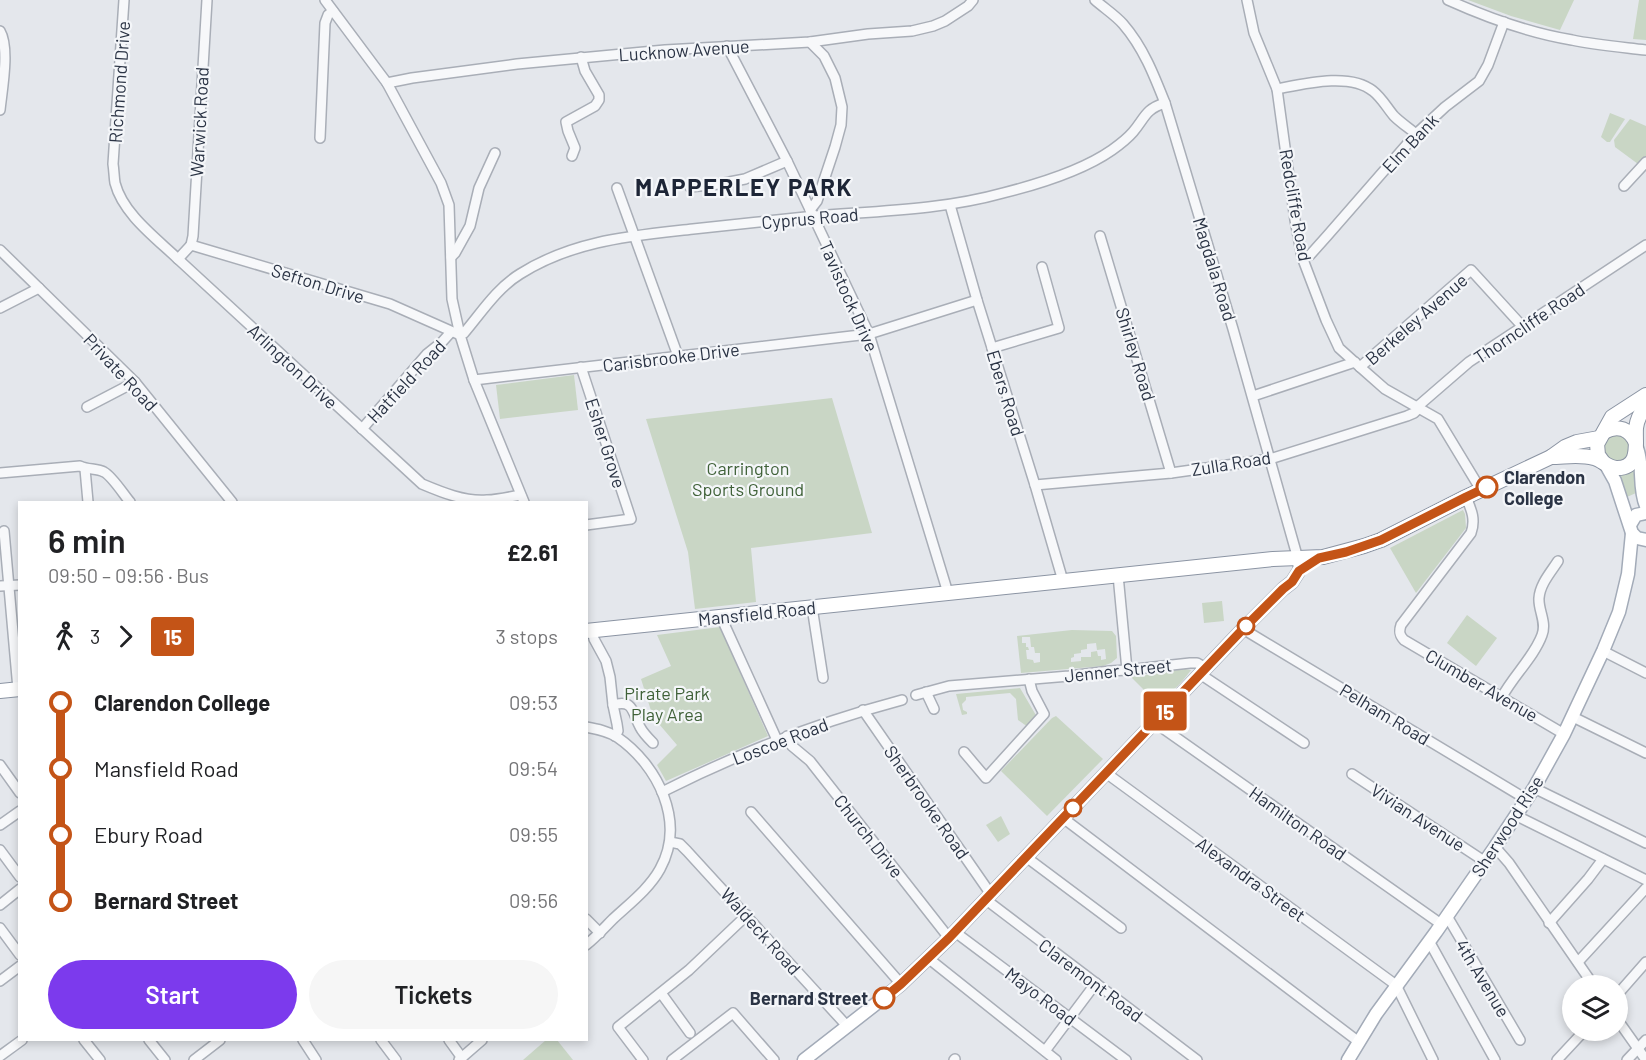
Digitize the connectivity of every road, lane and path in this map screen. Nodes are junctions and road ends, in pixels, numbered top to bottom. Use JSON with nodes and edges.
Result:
{"nodes":[{"id":1,"x":124,"y":0,"type":"edge"},
{"id":2,"x":207,"y":0,"type":"edge"},
{"id":3,"x":325,"y":0,"type":"edge"},
{"id":4,"x":973,"y":0,"type":"edge"},
{"id":5,"x":1095,"y":0,"type":"edge"},
{"id":6,"x":1247,"y":0,"type":"edge"},
{"id":7,"x":1448,"y":0,"type":"edge"},
{"id":8,"x":333,"y":11,"type":"junction"},
{"id":9,"x":1504,"y":22,"type":"junction"},
{"id":10,"x":0,"y":31,"type":"edge"},
{"id":11,"x":810,"y":42,"type":"junction"},
{"id":12,"x":727,"y":46,"type":"junction"},
{"id":13,"x":1646,"y":50,"type":"edge"},
{"id":14,"x":581,"y":57,"type":"junction"},
{"id":15,"x":387,"y":83,"type":"junction"},
{"id":16,"x":1277,"y":89,"type":"junction"},
{"id":17,"x":1165,"y":103,"type":"junction"},
{"id":18,"x":0,"y":110,"type":"edge"},
{"id":19,"x":1416,"y":134,"type":"junction"},
{"id":20,"x":320,"y":138,"type":"dead end"},
{"id":21,"x":495,"y":153,"type":"dead end"},
{"id":22,"x":572,"y":156,"type":"dead end"},
{"id":23,"x":787,"y":161,"type":"junction"},
{"id":24,"x":1646,"y":162,"type":"edge"},
{"id":25,"x":113,"y":164,"type":"joint"},
{"id":26,"x":1624,"y":186,"type":"dead end"},
{"id":27,"x":690,"y":187,"type":"dead end"},
{"id":28,"x":617,"y":188,"type":"dead end"},
{"id":29,"x":950,"y":205,"type":"junction"},
{"id":30,"x":811,"y":213,"type":"junction"},
{"id":31,"x":634,"y":236,"type":"junction"},
{"id":32,"x":1100,"y":236,"type":"dead end"},
{"id":33,"x":191,"y":244,"type":"junction"},
{"id":34,"x":1646,"y":245,"type":"edge"},
{"id":35,"x":0,"y":250,"type":"edge"},
{"id":36,"x":451,"y":257,"type":"junction"},
{"id":37,"x":1302,"y":257,"type":"junction"},
{"id":38,"x":178,"y":259,"type":"junction"},
{"id":39,"x":1042,"y":267,"type":"dead end"},
{"id":40,"x":39,"y":288,"type":"junction"},
{"id":41,"x":977,"y":300,"type":"junction"},
{"id":42,"x":0,"y":308,"type":"edge"},
{"id":43,"x":1523,"y":327,"type":"junction"},
{"id":44,"x":455,"y":333,"type":"junction"},
{"id":45,"x":869,"y":334,"type":"junction"},
{"id":46,"x":992,"y":348,"type":"junction"},
{"id":47,"x":678,"y":356,"type":"junction"},
{"id":48,"x":1358,"y":365,"type":"junction"},
{"id":49,"x":581,"y":367,"type":"junction"},
{"id":50,"x":474,"y":380,"type":"junction"},
{"id":51,"x":135,"y":382,"type":"junction"},
{"id":52,"x":1646,"y":395,"type":"edge"},
{"id":53,"x":1252,"y":396,"type":"junction"},
{"id":54,"x":1646,"y":406,"type":"edge"},
{"id":55,"x":87,"y":407,"type":"dead end"},
{"id":56,"x":1418,"y":407,"type":"junction"},
{"id":57,"x":362,"y":429,"type":"junction"},
{"id":58,"x":1602,"y":435,"type":"junction"},
{"id":59,"x":1636,"y":445,"type":"junction"},
{"id":60,"x":1551,"y":457,"type":"junction"},
{"id":61,"x":1270,"y":459,"type":"junction"},
{"id":62,"x":1604,"y":463,"type":"junction"},
{"id":63,"x":85,"y":469,"type":"junction"},
{"id":64,"x":1171,"y":472,"type":"junction"},
{"id":65,"x":0,"y":473,"type":"edge"},
{"id":66,"x":1035,"y":485,"type":"junction"},
{"id":67,"x":1480,"y":490,"type":"junction"},
{"id":68,"x":1466,"y":497,"type":"junction"},
{"id":69,"x":522,"y":499,"type":"edge"},
{"id":70,"x":88,"y":501,"type":"edge"},
{"id":71,"x":129,"y":501,"type":"edge"},
{"id":72,"x":231,"y":501,"type":"edge"},
{"id":73,"x":1646,"y":506,"type":"edge"},
{"id":74,"x":1646,"y":513,"type":"edge"},
{"id":75,"x":588,"y":525,"type":"edge"},
{"id":76,"x":1631,"y":529,"type":"junction"},
{"id":77,"x":4,"y":531,"type":"dead end"},
{"id":78,"x":1646,"y":542,"type":"edge"},
{"id":79,"x":1558,"y":561,"type":"dead end"},
{"id":80,"x":1299,"y":565,"type":"junction"},
{"id":81,"x":1628,"y":574,"type":"junction"},
{"id":82,"x":1118,"y":575,"type":"junction"},
{"id":83,"x":1063,"y":581,"type":"junction"},
{"id":84,"x":10,"y":586,"type":"edge"},
{"id":85,"x":948,"y":593,"type":"junction"},
{"id":86,"x":812,"y":607,"type":"junction"},
{"id":87,"x":721,"y":617,"type":"junction"},
{"id":88,"x":1243,"y":629,"type":"junction"},
{"id":89,"x":589,"y":630,"type":"edge"},
{"id":90,"x":1603,"y":651,"type":"junction"},
{"id":91,"x":1127,"y":670,"type":"junction"},
{"id":92,"x":1203,"y":671,"type":"junction"},
{"id":93,"x":1646,"y":673,"type":"edge"},
{"id":94,"x":18,"y":678,"type":"edge"},
{"id":95,"x":823,"y":678,"type":"dead end"},
{"id":96,"x":1029,"y":679,"type":"junction"},
{"id":97,"x":18,"y":689,"type":"edge"},
{"id":98,"x":0,"y":692,"type":"edge"},
{"id":99,"x":926,"y":692,"type":"junction"},
{"id":100,"x":916,"y":695,"type":"dead end"},
{"id":101,"x":1502,"y":697,"type":"junction"},
{"id":102,"x":902,"y":700,"type":"dead end"},
{"id":103,"x":613,"y":705,"type":"junction"},
{"id":104,"x":934,"y":709,"type":"dead end"},
{"id":105,"x":863,"y":710,"type":"junction"},
{"id":106,"x":1573,"y":717,"type":"junction"},
{"id":107,"x":1154,"y":722,"type":"junction"},
{"id":108,"x":588,"y":728,"type":"edge"},
{"id":109,"x":1564,"y":734,"type":"junction"},
{"id":110,"x":615,"y":736,"type":"junction"},
{"id":111,"x":787,"y":736,"type":"junction"},
{"id":112,"x":777,"y":740,"type":"junction"},
{"id":113,"x":653,"y":743,"type":"dead end"},
{"id":114,"x":1304,"y":743,"type":"dead end"},
{"id":115,"x":964,"y":752,"type":"dead end"},
{"id":116,"x":1646,"y":753,"type":"edge"},
{"id":117,"x":0,"y":765,"type":"edge"},
{"id":118,"x":1106,"y":773,"type":"junction"},
{"id":119,"x":1352,"y":774,"type":"dead end"},
{"id":120,"x":1533,"y":788,"type":"junction"},
{"id":121,"x":18,"y":790,"type":"edge"},
{"id":122,"x":663,"y":792,"type":"junction"},
{"id":123,"x":1526,"y":800,"type":"junction"},
{"id":124,"x":18,"y":812,"type":"edge"},
{"id":125,"x":757,"y":814,"type":"dead end"},
{"id":126,"x":1515,"y":815,"type":"junction"},
{"id":127,"x":1063,"y":818,"type":"junction"},
{"id":128,"x":0,"y":825,"type":"edge"},
{"id":129,"x":670,"y":842,"type":"junction"},
{"id":130,"x":1646,"y":843,"type":"edge"},
{"id":131,"x":1495,"y":847,"type":"junction"},
{"id":132,"x":0,"y":850,"type":"edge"},
{"id":133,"x":1026,"y":857,"type":"junction"},
{"id":134,"x":1603,"y":859,"type":"junction"},
{"id":135,"x":1484,"y":861,"type":"junction"},
{"id":136,"x":18,"y":875,"type":"edge"},
{"id":137,"x":1646,"y":880,"type":"edge"},
{"id":138,"x":1646,"y":888,"type":"edge"},
{"id":139,"x":18,"y":891,"type":"edge"},
{"id":140,"x":988,"y":896,"type":"junction"},
{"id":141,"x":0,"y":905,"type":"edge"},
{"id":142,"x":747,"y":915,"type":"junction"},
{"id":143,"x":1444,"y":920,"type":"junction"},
{"id":144,"x":588,"y":921,"type":"edge"},
{"id":145,"x":1549,"y":923,"type":"junction"},
{"id":146,"x":0,"y":928,"type":"edge"},
{"id":147,"x":1121,"y":928,"type":"dead end"},
{"id":148,"x":600,"y":933,"type":"junction"},
{"id":149,"x":952,"y":935,"type":"junction"},
{"id":150,"x":1429,"y":941,"type":"junction"},
{"id":151,"x":588,"y":943,"type":"edge"},
{"id":152,"x":18,"y":952,"type":"edge"},
{"id":153,"x":928,"y":958,"type":"junction"},
{"id":154,"x":1578,"y":962,"type":"junction"},
{"id":155,"x":1646,"y":962,"type":"edge"},
{"id":156,"x":18,"y":968,"type":"edge"},
{"id":157,"x":1587,"y":975,"type":"edge"},
{"id":158,"x":0,"y":981,"type":"edge"},
{"id":159,"x":1628,"y":982,"type":"edge"},
{"id":160,"x":1096,"y":983,"type":"junction"},
{"id":161,"x":901,"y":984,"type":"junction"},
{"id":162,"x":1396,"y":985,"type":"junction"},
{"id":163,"x":661,"y":993,"type":"junction"},
{"id":164,"x":1070,"y":1018,"type":"junction"},
{"id":165,"x":847,"y":1026,"type":"junction"},
{"id":166,"x":690,"y":1033,"type":"dead end"},
{"id":167,"x":1628,"y":1034,"type":"edge"},
{"id":168,"x":1520,"y":1040,"type":"dead end"},
{"id":169,"x":1646,"y":1040,"type":"edge"},
{"id":170,"x":21,"y":1041,"type":"edge"},
{"id":171,"x":85,"y":1041,"type":"edge"},
{"id":172,"x":150,"y":1041,"type":"edge"},
{"id":173,"x":219,"y":1041,"type":"edge"},
{"id":174,"x":304,"y":1041,"type":"edge"},
{"id":175,"x":382,"y":1041,"type":"edge"},
{"id":176,"x":450,"y":1041,"type":"edge"},
{"id":177,"x":481,"y":1041,"type":"edge"},
{"id":178,"x":1575,"y":1041,"type":"edge"},
{"id":179,"x":1359,"y":1042,"type":"junction"},
{"id":180,"x":1638,"y":1049,"type":"junction"},
{"id":181,"x":1045,"y":1051,"type":"junction"},
{"id":182,"x":0,"y":1056,"type":"edge"},
{"id":183,"x":97,"y":1059,"type":"edge"},
{"id":184,"x":460,"y":1059,"type":"edge"},
{"id":185,"x":165,"y":1060,"type":"edge"},
{"id":186,"x":194,"y":1060,"type":"edge"},
{"id":187,"x":316,"y":1060,"type":"edge"},
{"id":188,"x":396,"y":1060,"type":"edge"},
{"id":189,"x":643,"y":1060,"type":"edge"},
{"id":190,"x":672,"y":1060,"type":"edge"},
{"id":191,"x":774,"y":1060,"type":"edge"},
{"id":192,"x":804,"y":1060,"type":"edge"},
{"id":193,"x":1056,"y":1060,"type":"edge"},
{"id":194,"x":1126,"y":1060,"type":"edge"},
{"id":195,"x":1197,"y":1060,"type":"edge"},
{"id":196,"x":1348,"y":1060,"type":"edge"},
{"id":197,"x":1433,"y":1060,"type":"edge"},
{"id":198,"x":1495,"y":1060,"type":"edge"},
{"id":199,"x":1557,"y":1060,"type":"edge"},
{"id":200,"x":1627,"y":1060,"type":"edge"},
{"id":201,"x":1646,"y":1060,"type":"edge"}],
"edges":[{"from":1,"to":25,"type":"street","name":"Richmond Drive"},
{"from":2,"to":33,"type":"street","name":"Warwick Road"},
{"from":3,"to":8,"type":"street"},
{"from":4,"to":11,"type":"street","name":"Lucknow Avenue"},
{"from":5,"to":17,"type":"street","name":"Magdala Road"},
{"from":6,"to":16,"type":"street","name":"Redcliffe Road"},
{"from":7,"to":9,"type":"street"},
{"from":8,"to":15,"type":"street"},
{"from":8,"to":20,"type":"street"},
{"from":9,"to":13,"type":"street"},
{"from":9,"to":19,"type":"street","name":"Elm Bank"},
{"from":10,"to":18,"type":"street"},
{"from":11,"to":12,"type":"street","name":"Lucknow Avenue"},
{"from":11,"to":30,"type":"street"},
{"from":12,"to":14,"type":"street","name":"Lucknow Avenue"},
{"from":12,"to":23,"type":"street","name":"Tavistock Drive"},
{"from":14,"to":15,"type":"street","name":"Lucknow Avenue"},
{"from":14,"to":22,"type":"street"},
{"from":15,"to":36,"type":"street"},
{"from":16,"to":19,"type":"street"},
{"from":16,"to":37,"type":"street","name":"Redcliffe Road"},
{"from":17,"to":29,"type":"street","name":"Cyprus Road"},
{"from":17,"to":53,"type":"street","name":"Magdala Road"},
{"from":19,"to":37,"type":"street","name":"Elm Bank"},
{"from":21,"to":36,"type":"street"},
{"from":23,"to":27,"type":"street"},
{"from":23,"to":30,"type":"street","name":"Tavistock Drive"},
{"from":24,"to":26,"type":"street"},
{"from":25,"to":38,"type":"street","name":"Arlington Drive"},
{"from":28,"to":31,"type":"street"},
{"from":29,"to":30,"type":"street","name":"Cyprus Road"},
{"from":29,"to":41,"type":"street","name":"Ebers Road"},
{"from":30,"to":31,"type":"street","name":"Cyprus Road"},
{"from":30,"to":45,"type":"street","name":"Tavistock Drive"},
{"from":31,"to":44,"type":"street","name":"Cyprus Road"},
{"from":31,"to":47,"type":"street"},
{"from":32,"to":64,"type":"street","name":"Shirley Road"},
{"from":33,"to":38,"type":"street"},
{"from":33,"to":44,"type":"street","name":"Sefton Drive"},
{"from":34,"to":43,"type":"street","name":"Thorncliffe Road"},
{"from":35,"to":40,"type":"street","name":"Private Road"},
{"from":36,"to":44,"type":"street"},
{"from":37,"to":48,"type":"street","name":"Redcliffe Road"},
{"from":38,"to":57,"type":"street","name":"Arlington Drive"},
{"from":39,"to":46,"type":"street"},
{"from":40,"to":42,"type":"street"},
{"from":40,"to":51,"type":"street","name":"Private Road"},
{"from":41,"to":45,"type":"street","name":"Carisbrooke Drive"},
{"from":41,"to":46,"type":"street","name":"Ebers Road"},
{"from":43,"to":48,"type":"street","name":"Berkeley Avenue"},
{"from":43,"to":56,"type":"street","name":"Thorncliffe Road"},
{"from":44,"to":50,"type":"street"},
{"from":44,"to":57,"type":"street","name":"Hatfield Road"},
{"from":45,"to":47,"type":"street","name":"Carisbrooke Drive"},
{"from":45,"to":85,"type":"street","name":"Tavistock Drive"},
{"from":46,"to":66,"type":"street","name":"Ebers Road"},
{"from":47,"to":49,"type":"street","name":"Carisbrooke Drive"},
{"from":48,"to":53,"type":"street"},
{"from":48,"to":56,"type":"street","name":"Redcliffe Road"},
{"from":49,"to":50,"type":"street","name":"Carisbrooke Drive"},
{"from":49,"to":75,"type":"street","name":"Esher Grove"},
{"from":50,"to":69,"type":"street"},
{"from":51,"to":55,"type":"street"},
{"from":51,"to":72,"type":"street","name":"Private Road"},
{"from":52,"to":58,"type":"highway"},
{"from":53,"to":61,"type":"street","name":"Magdala Road"},
{"from":54,"to":59,"type":"highway"},
{"from":56,"to":61,"type":"street","name":"Zulla Road"},
{"from":56,"to":67,"type":"street","name":"Redcliffe Road"},
{"from":57,"to":69,"type":"street","name":"Arlington Drive"},
{"from":58,"to":59,"type":"highway","name":"Mansfield Road"},
{"from":58,"to":60,"type":"highway","name":"Mansfield Road"},
{"from":58,"to":62,"type":"highway"},
{"from":59,"to":62,"type":"highway","name":"Mansfield Road"},
{"from":59,"to":73,"type":"main road"},
{"from":60,"to":62,"type":"highway","name":"Mansfield Road"},
{"from":60,"to":67,"type":"highway","name":"Mansfield Road"},
{"from":61,"to":64,"type":"street","name":"Zulla Road"},
{"from":61,"to":80,"type":"street","name":"Magdala Road"},
{"from":62,"to":76,"type":"main road"},
{"from":63,"to":65,"type":"street"},
{"from":63,"to":70,"type":"street"},
{"from":63,"to":71,"type":"street"},
{"from":64,"to":66,"type":"street","name":"Zulla Road"},
{"from":66,"to":83,"type":"street","name":"Ebers Road"},
{"from":67,"to":68,"type":"highway","name":"Mansfield Road"},
{"from":68,"to":80,"type":"highway","name":"Mansfield Road"},
{"from":68,"to":101,"type":"street","name":"Clumber Avenue"},
{"from":74,"to":76,"type":"main road"},
{"from":76,"to":78,"type":"main road"},
{"from":76,"to":81,"type":"main road","name":"Sherwood Rise"},
{"from":77,"to":84,"type":"street"},
{"from":78,"to":81,"type":"main road","name":"Sherwood Rise"},
{"from":79,"to":101,"type":"street"},
{"from":80,"to":82,"type":"highway","name":"Mansfield Road"},
{"from":80,"to":88,"type":"main road"},
{"from":81,"to":90,"type":"main road","name":"Sherwood Rise"},
{"from":82,"to":83,"type":"highway","name":"Mansfield Road"},
{"from":82,"to":91,"type":"street"},
{"from":83,"to":85,"type":"highway","name":"Mansfield Road"},
{"from":84,"to":94,"type":"street"},
{"from":85,"to":86,"type":"highway","name":"Mansfield Road"},
{"from":86,"to":87,"type":"highway","name":"Mansfield Road"},
{"from":86,"to":95,"type":"street"},
{"from":87,"to":89,"type":"highway","name":"Mansfield Road"},
{"from":87,"to":112,"type":"street"},
{"from":88,"to":92,"type":"main road"},
{"from":88,"to":123,"type":"street","name":"Pelham Road"},
{"from":89,"to":103,"type":"street"},
{"from":90,"to":93,"type":"street"},
{"from":90,"to":106,"type":"main road","name":"Sherwood Rise"},
{"from":91,"to":92,"type":"street","name":"Jenner Street"},
{"from":91,"to":96,"type":"street","name":"Jenner Street"},
{"from":92,"to":107,"type":"main road"},
{"from":92,"to":114,"type":"street"},
{"from":96,"to":99,"type":"street","name":"Jenner Street"},
{"from":96,"to":115,"type":"street"},
{"from":97,"to":98,"type":"highway"},
{"from":99,"to":100,"type":"street"},
{"from":99,"to":104,"type":"street"},
{"from":101,"to":109,"type":"street","name":"Clumber Avenue"},
{"from":102,"to":105,"type":"street","name":"Loscoe Road"},
{"from":103,"to":110,"type":"street"},
{"from":103,"to":113,"type":"street"},
{"from":105,"to":111,"type":"street","name":"Loscoe Road"},
{"from":105,"to":140,"type":"street","name":"Sherbrooke Road"},
{"from":106,"to":109,"type":"main road","name":"Sherwood Rise"},
{"from":106,"to":116,"type":"street"},
{"from":107,"to":118,"type":"main road"},
{"from":107,"to":143,"type":"street","name":"Hamilton Road"},
{"from":108,"to":110,"type":"street"},
{"from":109,"to":120,"type":"main road","name":"Sherwood Rise"},
{"from":110,"to":122,"type":"street"},
{"from":111,"to":112,"type":"street","name":"Loscoe Road"},
{"from":111,"to":149,"type":"street","name":"Church Drive"},
{"from":112,"to":122,"type":"street","name":"Loscoe Road"},
{"from":117,"to":121,"type":"street"},
{"from":118,"to":127,"type":"main road"},
{"from":118,"to":162,"type":"street","name":"Alexandra Street"},
{"from":119,"to":135,"type":"street","name":"Vivian Avenue"},
{"from":120,"to":123,"type":"main road","name":"Sherwood Rise"},
{"from":120,"to":130,"type":"street"},
{"from":122,"to":129,"type":"street"},
{"from":123,"to":126,"type":"main road","name":"Sherwood Rise"},
{"from":124,"to":128,"type":"street"},
{"from":125,"to":161,"type":"street"},
{"from":126,"to":131,"type":"main road","name":"Sherwood Rise"},
{"from":126,"to":134,"type":"street"},
{"from":127,"to":133,"type":"main road"},
{"from":127,"to":179,"type":"street"},
{"from":129,"to":142,"type":"street","name":"Waldeck Road"},
{"from":129,"to":148,"type":"street"},
{"from":131,"to":135,"type":"main road","name":"Sherwood Rise"},
{"from":131,"to":145,"type":"street"},
{"from":132,"to":136,"type":"street"},
{"from":133,"to":140,"type":"main road"},
{"from":133,"to":147,"type":"street"},
{"from":134,"to":137,"type":"street"},
{"from":134,"to":145,"type":"street"},
{"from":135,"to":143,"type":"main road","name":"Sherwood Rise"},
{"from":138,"to":154,"type":"street"},
{"from":139,"to":141,"type":"street"},
{"from":140,"to":149,"type":"main road"},
{"from":140,"to":160,"type":"street","name":"Claremont Road"},
{"from":142,"to":163,"type":"street"},
{"from":142,"to":165,"type":"street","name":"Waldeck Road"},
{"from":143,"to":150,"type":"main road","name":"Sherwood Rise"},
{"from":143,"to":168,"type":"street","name":"4th Avenue"},
{"from":144,"to":148,"type":"street"},
{"from":145,"to":154,"type":"street"},
{"from":146,"to":152,"type":"street"},
{"from":148,"to":151,"type":"street"},
{"from":149,"to":153,"type":"main road"},
{"from":149,"to":164,"type":"street","name":"Mayo Road"},
{"from":150,"to":162,"type":"main road","name":"Sherwood Rise"},
{"from":150,"to":198,"type":"street"},
{"from":153,"to":161,"type":"main road"},
{"from":153,"to":181,"type":"street"},
{"from":154,"to":157,"type":"street"},
{"from":155,"to":159,"type":"street"},
{"from":156,"to":158,"type":"street"},
{"from":160,"to":164,"type":"street"},
{"from":160,"to":195,"type":"street","name":"Claremont Road"},
{"from":161,"to":165,"type":"main road"},
{"from":162,"to":179,"type":"main road","name":"Sherwood Rise"},
{"from":162,"to":197,"type":"street"},
{"from":163,"to":166,"type":"street"},
{"from":163,"to":189,"type":"street"},
{"from":164,"to":181,"type":"street"},
{"from":164,"to":194,"type":"street","name":"Mayo Road"},
{"from":165,"to":192,"type":"main road"},
{"from":167,"to":180,"type":"street"},
{"from":169,"to":180,"type":"street"},
{"from":170,"to":182,"type":"street"},
{"from":171,"to":183,"type":"street"},
{"from":172,"to":185,"type":"street"},
{"from":173,"to":186,"type":"street"},
{"from":174,"to":187,"type":"street"},
{"from":175,"to":188,"type":"street"},
{"from":176,"to":184,"type":"street"},
{"from":177,"to":184,"type":"street"},
{"from":178,"to":199,"type":"street"},
{"from":179,"to":196,"type":"main road","name":"Sherwood Rise"},
{"from":180,"to":200,"type":"street"},
{"from":180,"to":201,"type":"street"},
{"from":181,"to":193,"type":"street"},
{"from":190,"to":191,"type":"street"}]}
